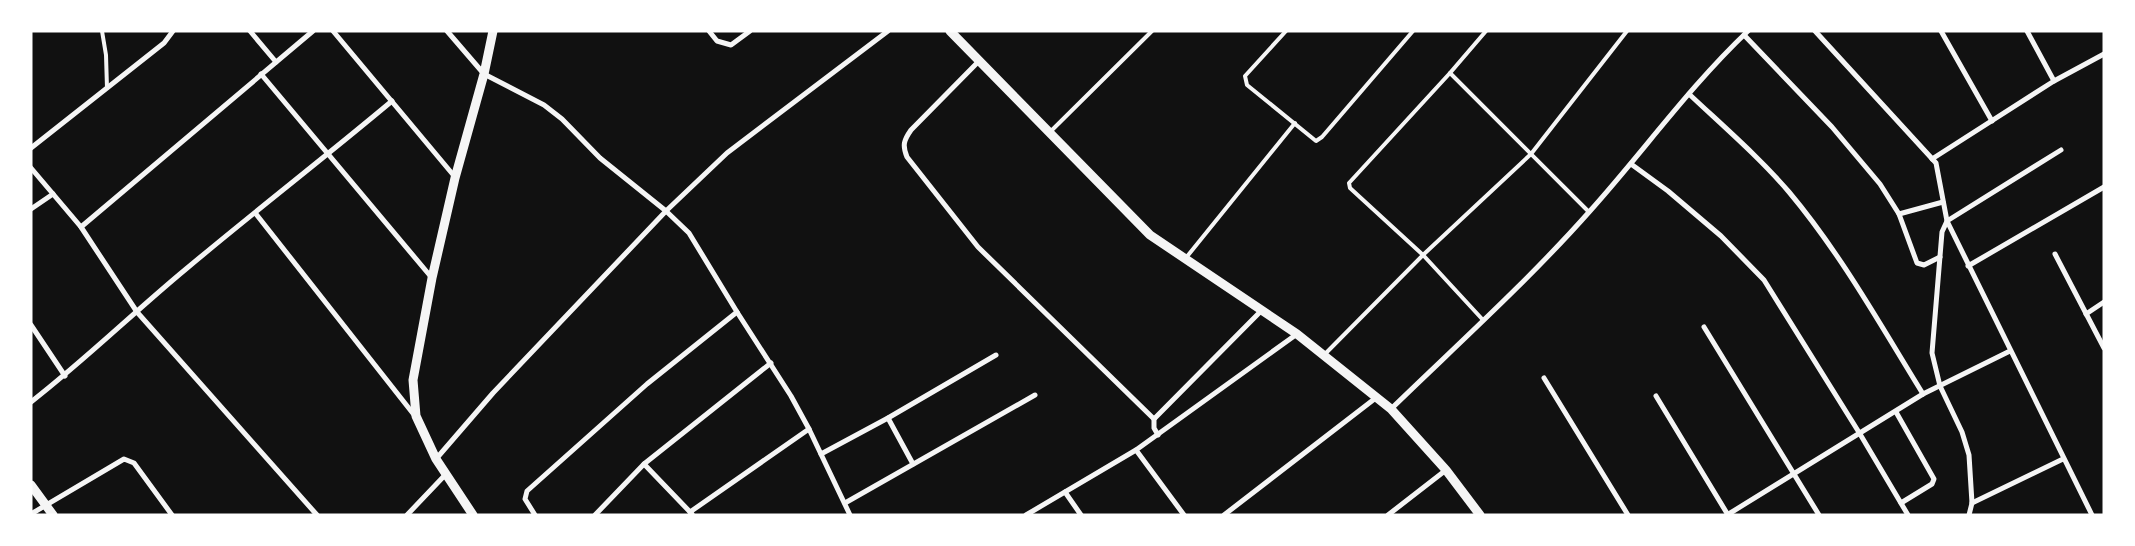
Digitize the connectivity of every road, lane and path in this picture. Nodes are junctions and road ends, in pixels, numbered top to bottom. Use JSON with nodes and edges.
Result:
{"nodes":[{"id":1,"x":102,"y":31,"type":"edge"},
{"id":2,"x":173,"y":31,"type":"edge"},
{"id":3,"x":250,"y":31,"type":"edge"},
{"id":4,"x":313,"y":31,"type":"edge"},
{"id":5,"x":333,"y":31,"type":"edge"},
{"id":6,"x":447,"y":31,"type":"edge"},
{"id":7,"x":493,"y":31,"type":"edge"},
{"id":8,"x":709,"y":31,"type":"edge"},
{"id":9,"x":750,"y":31,"type":"edge"},
{"id":10,"x":888,"y":31,"type":"edge"},
{"id":11,"x":950,"y":31,"type":"edge"},
{"id":12,"x":1152,"y":31,"type":"edge"},
{"id":13,"x":1286,"y":31,"type":"edge"},
{"id":14,"x":1413,"y":31,"type":"edge"},
{"id":15,"x":1486,"y":31,"type":"edge"},
{"id":16,"x":1627,"y":31,"type":"edge"},
{"id":17,"x":1815,"y":31,"type":"edge"},
{"id":18,"x":1941,"y":31,"type":"edge"},
{"id":19,"x":2027,"y":31,"type":"edge"},
{"id":20,"x":1744,"y":33,"type":"edge"},
{"id":21,"x":2104,"y":54,"type":"edge"},
{"id":22,"x":979,"y":61,"type":"junction"},
{"id":23,"x":276,"y":62,"type":"junction"},
{"id":24,"x":1450,"y":73,"type":"junction"},
{"id":25,"x":261,"y":74,"type":"junction"},
{"id":26,"x":484,"y":74,"type":"junction"},
{"id":27,"x":2054,"y":82,"type":"junction"},
{"id":28,"x":107,"y":88,"type":"junction"},
{"id":29,"x":1690,"y":94,"type":"junction"},
{"id":30,"x":392,"y":101,"type":"junction"},
{"id":31,"x":1992,"y":121,"type":"junction"},
{"id":32,"x":1295,"y":123,"type":"junction"},
{"id":33,"x":1049,"y":132,"type":"junction"},
{"id":34,"x":31,"y":148,"type":"edge"},
{"id":35,"x":2061,"y":150,"type":"dead end"},
{"id":36,"x":1531,"y":154,"type":"junction"},
{"id":37,"x":328,"y":155,"type":"junction"},
{"id":38,"x":1932,"y":159,"type":"junction"},
{"id":39,"x":1631,"y":164,"type":"junction"},
{"id":40,"x":31,"y":168,"type":"edge"},
{"id":41,"x":455,"y":178,"type":"junction"},
{"id":42,"x":2104,"y":187,"type":"edge"},
{"id":43,"x":53,"y":194,"type":"junction"},
{"id":44,"x":1943,"y":202,"type":"junction"},
{"id":45,"x":31,"y":209,"type":"edge"},
{"id":46,"x":666,"y":211,"type":"junction"},
{"id":47,"x":1589,"y":212,"type":"junction"},
{"id":48,"x":256,"y":214,"type":"junction"},
{"id":49,"x":1899,"y":214,"type":"junction"},
{"id":50,"x":1947,"y":221,"type":"junction"},
{"id":51,"x":81,"y":227,"type":"junction"},
{"id":52,"x":2055,"y":254,"type":"dead end"},
{"id":53,"x":1423,"y":255,"type":"junction"},
{"id":54,"x":1940,"y":258,"type":"junction"},
{"id":55,"x":1185,"y":259,"type":"junction"},
{"id":56,"x":1968,"y":266,"type":"junction"},
{"id":57,"x":432,"y":278,"type":"junction"},
{"id":58,"x":2104,"y":302,"type":"edge"},
{"id":59,"x":1262,"y":310,"type":"junction"},
{"id":60,"x":137,"y":312,"type":"junction"},
{"id":61,"x":736,"y":312,"type":"junction"},
{"id":62,"x":2086,"y":314,"type":"junction"},
{"id":63,"x":1483,"y":320,"type":"junction"},
{"id":64,"x":31,"y":325,"type":"edge"},
{"id":65,"x":1704,"y":327,"type":"dead end"},
{"id":66,"x":1296,"y":334,"type":"junction"},
{"id":67,"x":2104,"y":348,"type":"edge"},
{"id":68,"x":2010,"y":351,"type":"junction"},
{"id":69,"x":996,"y":355,"type":"dead end"},
{"id":70,"x":1324,"y":355,"type":"junction"},
{"id":71,"x":771,"y":363,"type":"junction"},
{"id":72,"x":64,"y":376,"type":"junction"},
{"id":73,"x":1544,"y":378,"type":"dead end"},
{"id":74,"x":1940,"y":386,"type":"junction"},
{"id":75,"x":1923,"y":394,"type":"junction"},
{"id":76,"x":1035,"y":395,"type":"dead end"},
{"id":77,"x":1656,"y":396,"type":"dead end"},
{"id":78,"x":1377,"y":397,"type":"junction"},
{"id":79,"x":31,"y":402,"type":"edge"},
{"id":80,"x":1391,"y":409,"type":"junction"},
{"id":81,"x":1896,"y":412,"type":"junction"},
{"id":82,"x":416,"y":416,"type":"junction"},
{"id":83,"x":888,"y":418,"type":"junction"},
{"id":84,"x":1154,"y":419,"type":"junction"},
{"id":85,"x":809,"y":429,"type":"junction"},
{"id":86,"x":1860,"y":434,"type":"junction"},
{"id":87,"x":1158,"y":435,"type":"junction"},
{"id":88,"x":1136,"y":450,"type":"junction"},
{"id":89,"x":821,"y":454,"type":"junction"},
{"id":90,"x":436,"y":459,"type":"junction"},
{"id":91,"x":2063,"y":459,"type":"junction"},
{"id":92,"x":644,"y":464,"type":"junction"},
{"id":93,"x":913,"y":464,"type":"junction"},
{"id":94,"x":1446,"y":470,"type":"junction"},
{"id":95,"x":446,"y":474,"type":"junction"},
{"id":96,"x":1794,"y":475,"type":"junction"},
{"id":97,"x":31,"y":485,"type":"edge"},
{"id":98,"x":1065,"y":492,"type":"junction"},
{"id":99,"x":845,"y":503,"type":"junction"},
{"id":100,"x":1901,"y":503,"type":"junction"},
{"id":101,"x":1972,"y":503,"type":"junction"},
{"id":102,"x":45,"y":504,"type":"junction"},
{"id":103,"x":31,"y":514,"type":"edge"},
{"id":104,"x":691,"y":514,"type":"edge"},
{"id":105,"x":53,"y":515,"type":"edge"},
{"id":106,"x":172,"y":515,"type":"edge"},
{"id":107,"x":317,"y":515,"type":"edge"},
{"id":108,"x":407,"y":515,"type":"edge"},
{"id":109,"x":473,"y":515,"type":"edge"},
{"id":110,"x":535,"y":515,"type":"edge"},
{"id":111,"x":595,"y":515,"type":"edge"},
{"id":112,"x":850,"y":515,"type":"edge"},
{"id":113,"x":1026,"y":515,"type":"edge"},
{"id":114,"x":1081,"y":515,"type":"edge"},
{"id":115,"x":1184,"y":515,"type":"edge"},
{"id":116,"x":1224,"y":515,"type":"edge"},
{"id":117,"x":1388,"y":515,"type":"edge"},
{"id":118,"x":1480,"y":515,"type":"edge"},
{"id":119,"x":1628,"y":515,"type":"edge"},
{"id":120,"x":1728,"y":515,"type":"edge"},
{"id":121,"x":1819,"y":515,"type":"edge"},
{"id":122,"x":1908,"y":515,"type":"edge"},
{"id":123,"x":1970,"y":515,"type":"edge"},
{"id":124,"x":2092,"y":515,"type":"edge"}],
"edges":[{"from":1,"to":28,"type":"lane"},
{"from":2,"to":28,"type":"street"},
{"from":3,"to":23,"type":"street"},
{"from":4,"to":23,"type":"street"},
{"from":5,"to":30,"type":"street"},
{"from":6,"to":26,"type":"street"},
{"from":7,"to":26,"type":"street"},
{"from":8,"to":9,"type":"street"},
{"from":10,"to":46,"type":"street"},
{"from":11,"to":22,"type":"street"},
{"from":12,"to":33,"type":"lane"},
{"from":13,"to":32,"type":"lane"},
{"from":14,"to":32,"type":"lane"},
{"from":15,"to":24,"type":"lane"},
{"from":16,"to":36,"type":"lane"},
{"from":17,"to":38,"type":"street"},
{"from":18,"to":31,"type":"street"},
{"from":19,"to":27,"type":"street"},
{"from":20,"to":29,"type":"street"},
{"from":20,"to":49,"type":"street"},
{"from":21,"to":27,"type":"street"},
{"from":22,"to":33,"type":"street"},
{"from":22,"to":84,"type":"street"},
{"from":23,"to":25,"type":"street"},
{"from":24,"to":36,"type":"lane"},
{"from":24,"to":53,"type":"lane"},
{"from":25,"to":37,"type":"street"},
{"from":25,"to":51,"type":"street"},
{"from":26,"to":41,"type":"street"},
{"from":26,"to":46,"type":"street"},
{"from":27,"to":31,"type":"street"},
{"from":28,"to":34,"type":"street"},
{"from":29,"to":39,"type":"street"},
{"from":29,"to":75,"type":"street"},
{"from":30,"to":37,"type":"street"},
{"from":30,"to":41,"type":"street"},
{"from":31,"to":38,"type":"street"},
{"from":32,"to":55,"type":"lane"},
{"from":33,"to":55,"type":"street"},
{"from":35,"to":50,"type":"street"},
{"from":36,"to":47,"type":"lane"},
{"from":36,"to":53,"type":"lane"},
{"from":37,"to":48,"type":"street"},
{"from":37,"to":57,"type":"street"},
{"from":38,"to":44,"type":"street"},
{"from":39,"to":47,"type":"street"},
{"from":39,"to":86,"type":"street"},
{"from":40,"to":43,"type":"street"},
{"from":41,"to":57,"type":"street"},
{"from":42,"to":56,"type":"street"},
{"from":43,"to":45,"type":"street"},
{"from":43,"to":51,"type":"street"},
{"from":44,"to":49,"type":"street"},
{"from":44,"to":50,"type":"street"},
{"from":46,"to":61,"type":"street"},
{"from":46,"to":90,"type":"street"},
{"from":47,"to":63,"type":"street"},
{"from":48,"to":60,"type":"street"},
{"from":48,"to":82,"type":"street"},
{"from":49,"to":54,"type":"street"},
{"from":50,"to":54,"type":"street"},
{"from":50,"to":56,"type":"street"},
{"from":51,"to":60,"type":"street"},
{"from":52,"to":62,"type":"street"},
{"from":53,"to":63,"type":"lane"},
{"from":53,"to":70,"type":"lane"},
{"from":54,"to":74,"type":"street"},
{"from":55,"to":59,"type":"street"},
{"from":56,"to":68,"type":"street"},
{"from":57,"to":82,"type":"street"},
{"from":58,"to":62,"type":"street"},
{"from":59,"to":66,"type":"street"},
{"from":59,"to":84,"type":"street"},
{"from":60,"to":72,"type":"street"},
{"from":60,"to":107,"type":"street"},
{"from":61,"to":71,"type":"street"},
{"from":61,"to":110,"type":"street"},
{"from":62,"to":67,"type":"street"},
{"from":63,"to":80,"type":"street"},
{"from":64,"to":72,"type":"street"},
{"from":65,"to":96,"type":"street"},
{"from":66,"to":70,"type":"street"},
{"from":66,"to":87,"type":"street"},
{"from":68,"to":74,"type":"street"},
{"from":68,"to":91,"type":"street"},
{"from":69,"to":83,"type":"street"},
{"from":70,"to":78,"type":"street"},
{"from":71,"to":85,"type":"street"},
{"from":71,"to":92,"type":"street"},
{"from":72,"to":79,"type":"street"},
{"from":73,"to":119,"type":"street"},
{"from":74,"to":75,"type":"street"},
{"from":74,"to":101,"type":"street"},
{"from":75,"to":81,"type":"street"},
{"from":76,"to":93,"type":"street"},
{"from":77,"to":120,"type":"street"},
{"from":78,"to":80,"type":"street"},
{"from":78,"to":116,"type":"street"},
{"from":80,"to":94,"type":"street"},
{"from":81,"to":86,"type":"street"},
{"from":81,"to":100,"type":"street"},
{"from":82,"to":90,"type":"street"},
{"from":83,"to":89,"type":"street"},
{"from":83,"to":93,"type":"street"},
{"from":84,"to":87,"type":"street"},
{"from":85,"to":89,"type":"street"},
{"from":85,"to":104,"type":"street"},
{"from":86,"to":96,"type":"street"},
{"from":86,"to":100,"type":"street"},
{"from":87,"to":88,"type":"street"},
{"from":88,"to":98,"type":"street"},
{"from":88,"to":115,"type":"street"},
{"from":89,"to":99,"type":"street"},
{"from":90,"to":95,"type":"street"},
{"from":91,"to":101,"type":"street"},
{"from":91,"to":124,"type":"street"},
{"from":92,"to":104,"type":"street"},
{"from":92,"to":111,"type":"street"},
{"from":93,"to":99,"type":"street"},
{"from":94,"to":117,"type":"street"},
{"from":94,"to":118,"type":"street"},
{"from":95,"to":108,"type":"street"},
{"from":95,"to":109,"type":"street"},
{"from":96,"to":120,"type":"street"},
{"from":96,"to":121,"type":"street"},
{"from":97,"to":102,"type":"street"},
{"from":98,"to":113,"type":"street"},
{"from":98,"to":114,"type":"street"},
{"from":99,"to":112,"type":"street"},
{"from":100,"to":122,"type":"street"},
{"from":101,"to":123,"type":"street"},
{"from":102,"to":103,"type":"street"},
{"from":102,"to":105,"type":"street"},
{"from":102,"to":106,"type":"street"}]}
